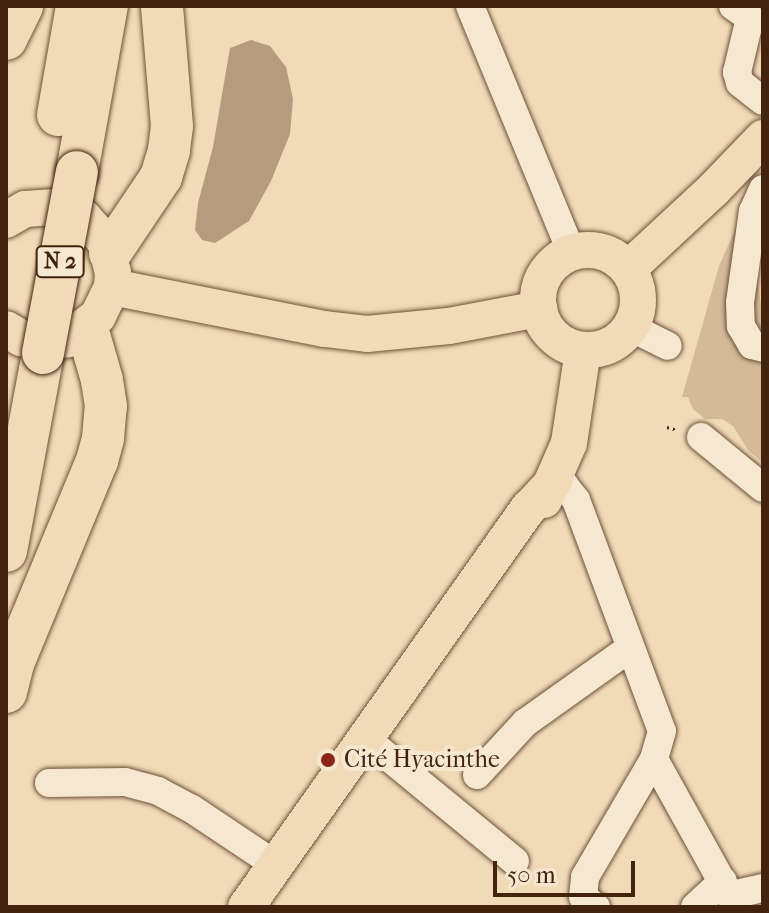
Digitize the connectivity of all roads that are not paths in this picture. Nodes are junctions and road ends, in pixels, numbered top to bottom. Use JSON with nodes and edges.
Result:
{"nodes":[{"id":1,"x":22,"y":6,"type":"edge"},
{"id":2,"x":77,"y":6,"type":"edge"},
{"id":3,"x":107,"y":6,"type":"edge"},
{"id":4,"x":162,"y":6,"type":"edge"},
{"id":5,"x":470,"y":6,"type":"edge"},
{"id":6,"x":745,"y":10,"type":"edge"},
{"id":7,"x":6,"y":39,"type":"edge"},
{"id":8,"x":763,"y":101,"type":"edge"},
{"id":9,"x":763,"y":138,"type":"edge"},
{"id":10,"x":63,"y":170,"type":"junction"},
{"id":11,"x":763,"y":189,"type":"edge"},
{"id":12,"x":6,"y":220,"type":"edge"},
{"id":13,"x":572,"y":253,"type":"junction"},
{"id":14,"x":628,"y":269,"type":"junction"},
{"id":15,"x":111,"y":270,"type":"junction"},
{"id":16,"x":539,"y":309,"type":"junction"},
{"id":17,"x":630,"y":327,"type":"junction"},
{"id":18,"x":87,"y":328,"type":"junction"},
{"id":19,"x":22,"y":343,"type":"edge"},
{"id":20,"x":668,"y":346,"type":"dead end"},
{"id":21,"x":763,"y":348,"type":"edge"},
{"id":22,"x":583,"y":350,"type":"junction"},
{"id":23,"x":6,"y":399,"type":"edge"},
{"id":24,"x":701,"y":437,"type":"dead end"},
{"id":25,"x":554,"y":481,"type":"junction"},
{"id":26,"x":763,"y":488,"type":"edge"},
{"id":27,"x":6,"y":551,"type":"edge"},
{"id":28,"x":630,"y":648,"type":"junction"},
{"id":29,"x":6,"y":692,"type":"edge"},
{"id":30,"x":365,"y":738,"type":"junction"},
{"id":31,"x":654,"y":759,"type":"junction"},
{"id":32,"x":477,"y":775,"type":"dead end"},
{"id":33,"x":49,"y":783,"type":"dead end"},
{"id":34,"x":515,"y":861,"type":"dead end"},
{"id":35,"x":276,"y":865,"type":"junction"},
{"id":36,"x":763,"y":888,"type":"edge"},
{"id":37,"x":730,"y":894,"type":"edge"},
{"id":38,"x":246,"y":907,"type":"edge"},
{"id":39,"x":596,"y":907,"type":"edge"},
{"id":40,"x":695,"y":907,"type":"edge"}],
"edges":[{"from":1,"to":7,"type":"highway"},
{"from":2,"to":10,"type":"highway","number":"N 2"},
{"from":3,"to":10,"type":"highway","number":"N 2"},
{"from":4,"to":15,"type":"highway"},
{"from":5,"to":13,"type":"street"},
{"from":6,"to":8,"type":"street"},
{"from":9,"to":14,"type":"main road"},
{"from":10,"to":19,"type":"highway","number":"N 2","bridge":true},
{"from":11,"to":21,"type":"street"},
{"from":12,"to":15,"type":"main road"},
{"from":13,"to":14,"type":"main road"},
{"from":13,"to":16,"type":"main road"},
{"from":14,"to":17,"type":"main road"},
{"from":15,"to":16,"type":"main road"},
{"from":15,"to":18,"type":"main road"},
{"from":16,"to":22,"type":"main road"},
{"from":17,"to":20,"type":"street"},
{"from":17,"to":22,"type":"main road"},
{"from":18,"to":19,"type":"main road"},
{"from":18,"to":29,"type":"highway"},
{"from":19,"to":23,"type":"highway","number":"N 2"},
{"from":19,"to":27,"type":"highway","number":"N 2"},
{"from":22,"to":25,"type":"main road"},
{"from":24,"to":26,"type":"street"},
{"from":25,"to":28,"type":"street"},
{"from":25,"to":30,"type":"main road"},
{"from":28,"to":31,"type":"street"},
{"from":28,"to":32,"type":"street"},
{"from":30,"to":34,"type":"street"},
{"from":30,"to":35,"type":"main road"},
{"from":31,"to":37,"type":"street"},
{"from":31,"to":39,"type":"street"},
{"from":33,"to":35,"type":"street"},
{"from":35,"to":38,"type":"main road"},
{"from":36,"to":37,"type":"street"},
{"from":37,"to":40,"type":"street"}]}
